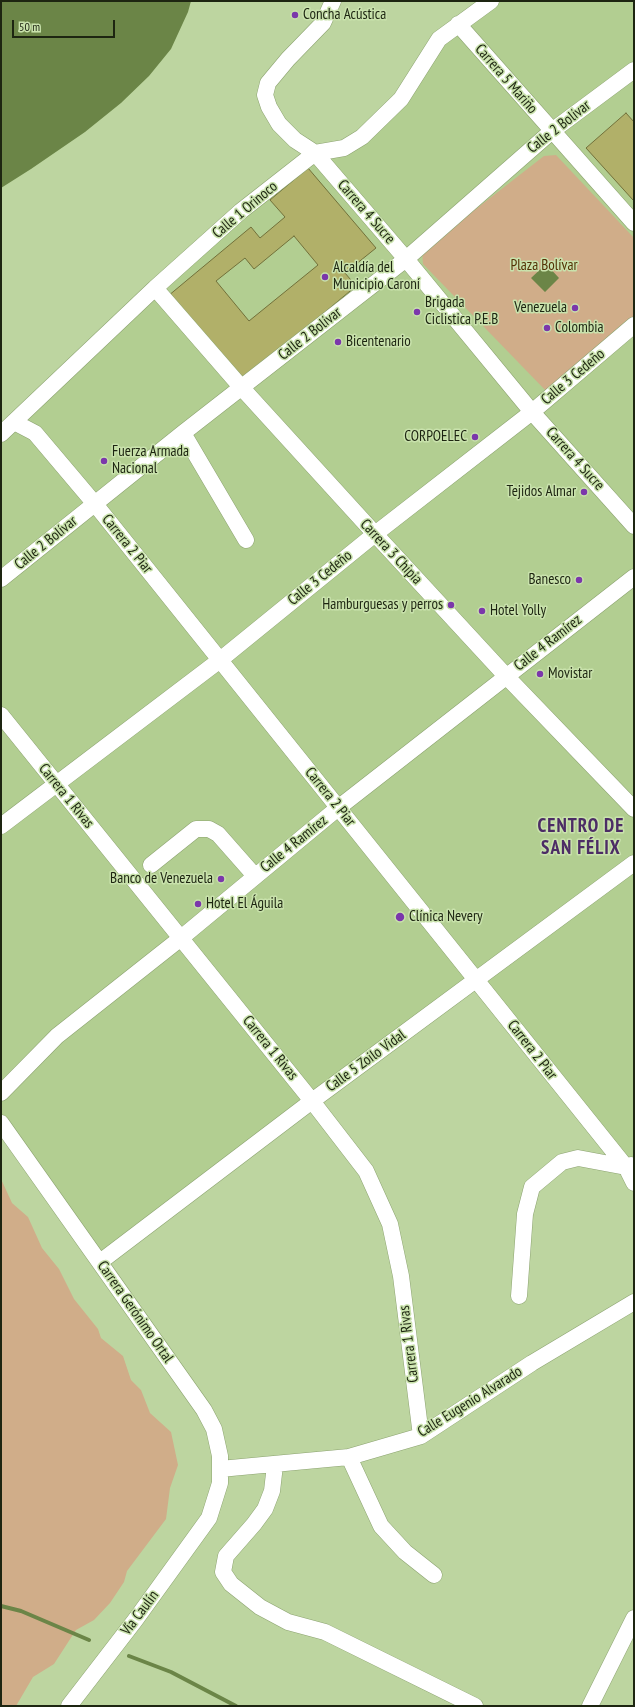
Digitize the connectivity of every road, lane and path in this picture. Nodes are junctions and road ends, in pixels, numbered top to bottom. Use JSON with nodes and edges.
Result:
{"nodes":[{"id":1,"x":332,"y":1,"type":"edge"},
{"id":2,"x":491,"y":1,"type":"edge"},
{"id":3,"x":458,"y":24,"type":"junction"},
{"id":4,"x":634,"y":70,"type":"edge"},
{"id":5,"x":552,"y":131,"type":"junction"},
{"id":6,"x":315,"y":153,"type":"junction"},
{"id":7,"x":634,"y":223,"type":"edge"},
{"id":8,"x":406,"y":259,"type":"junction"},
{"id":9,"x":156,"y":288,"type":"junction"},
{"id":10,"x":634,"y":325,"type":"edge"},
{"id":11,"x":241,"y":387,"type":"junction"},
{"id":12,"x":532,"y":412,"type":"junction"},
{"id":13,"x":14,"y":422,"type":"junction"},
{"id":14,"x":183,"y":433,"type":"junction"},
{"id":15,"x":1,"y":434,"type":"edge"},
{"id":16,"x":95,"y":504,"type":"junction"},
{"id":17,"x":634,"y":526,"type":"edge"},
{"id":18,"x":375,"y":534,"type":"junction"},
{"id":19,"x":246,"y":540,"type":"dead end"},
{"id":20,"x":634,"y":577,"type":"edge"},
{"id":21,"x":1,"y":579,"type":"edge"},
{"id":22,"x":220,"y":660,"type":"junction"},
{"id":23,"x":506,"y":676,"type":"junction"},
{"id":24,"x":1,"y":714,"type":"edge"},
{"id":25,"x":56,"y":784,"type":"junction"},
{"id":26,"x":338,"y":808,"type":"junction"},
{"id":27,"x":634,"y":809,"type":"edge"},
{"id":28,"x":1,"y":826,"type":"edge"},
{"id":29,"x":634,"y":863,"type":"edge"},
{"id":30,"x":151,"y":865,"type":"dead end"},
{"id":31,"x":255,"y":876,"type":"junction"},
{"id":32,"x":181,"y":938,"type":"junction"},
{"id":33,"x":477,"y":980,"type":"junction"},
{"id":34,"x":1,"y":1093,"type":"edge"},
{"id":35,"x":312,"y":1101,"type":"junction"},
{"id":36,"x":1,"y":1123,"type":"edge"},
{"id":37,"x":630,"y":1166,"type":"edge"},
{"id":38,"x":634,"y":1183,"type":"edge"},
{"id":39,"x":100,"y":1262,"type":"junction"},
{"id":40,"x":519,"y":1296,"type":"dead end"},
{"id":41,"x":634,"y":1302,"type":"edge"},
{"id":42,"x":421,"y":1436,"type":"junction"},
{"id":43,"x":349,"y":1457,"type":"junction"},
{"id":44,"x":275,"y":1465,"type":"junction"},
{"id":45,"x":220,"y":1469,"type":"junction"},
{"id":46,"x":209,"y":1518,"type":"joint"},
{"id":47,"x":434,"y":1575,"type":"dead end"},
{"id":48,"x":634,"y":1618,"type":"edge"},
{"id":49,"x":69,"y":1706,"type":"edge"},
{"id":50,"x":475,"y":1706,"type":"edge"},
{"id":51,"x":590,"y":1706,"type":"edge"}],
"edges":[{"from":1,"to":6,"type":"street","name":"Carrera 4 Sucre"},
{"from":2,"to":3,"type":"street","name":"Calle 1 Orinoco"},
{"from":3,"to":5,"type":"street","name":"Carrera 5 Mariño"},
{"from":3,"to":6,"type":"street","name":"Calle 1 Orinoco"},
{"from":4,"to":5,"type":"street","name":"Calle 2 Bolívar"},
{"from":5,"to":7,"type":"street","name":"Carrera 5 Mariño"},
{"from":5,"to":8,"type":"street","name":"Calle 2 Bolívar"},
{"from":6,"to":8,"type":"street","name":"Carrera 4 Sucre"},
{"from":6,"to":9,"type":"street","name":"Calle 1 Orinoco"},
{"from":8,"to":11,"type":"street","name":"Calle 2 Bolívar"},
{"from":8,"to":12,"type":"street","name":"Carrera 4 Sucre"},
{"from":9,"to":11,"type":"street","name":"Carrera 3 Chipia"},
{"from":9,"to":13,"type":"street","name":"Calle 1 Orinoco"},
{"from":10,"to":12,"type":"street","name":"Calle 3 Cedeño"},
{"from":11,"to":14,"type":"street","name":"Calle 2 Bolívar"},
{"from":11,"to":18,"type":"street","name":"Carrera 3 Chipia"},
{"from":12,"to":17,"type":"street","name":"Carrera 4 Sucre"},
{"from":12,"to":18,"type":"street","name":"Calle 3 Cedeño"},
{"from":13,"to":15,"type":"street","name":"Calle 1 Orinoco"},
{"from":13,"to":16,"type":"street","name":"Carrera 2 Piar"},
{"from":14,"to":16,"type":"street","name":"Calle 2 Bolívar"},
{"from":14,"to":19,"type":"street"},
{"from":16,"to":21,"type":"street","name":"Calle 2 Bolívar"},
{"from":16,"to":22,"type":"street","name":"Carrera 2 Piar"},
{"from":18,"to":22,"type":"street","name":"Calle 3 Cedeño"},
{"from":18,"to":23,"type":"street","name":"Carrera 3 Chipia"},
{"from":20,"to":23,"type":"street","name":"Calle 4 Ramírez"},
{"from":22,"to":25,"type":"street","name":"Calle 3 Cedeño"},
{"from":22,"to":26,"type":"street","name":"Carrera 2 Piar"},
{"from":23,"to":26,"type":"street","name":"Calle 4 Ramírez"},
{"from":23,"to":27,"type":"street","name":"Carrera 3 Chipia"},
{"from":24,"to":25,"type":"street","name":"Carrera 1 Rivas"},
{"from":25,"to":28,"type":"street","name":"Calle 3 Cedeño"},
{"from":25,"to":32,"type":"street","name":"Carrera 1 Rivas"},
{"from":26,"to":31,"type":"street","name":"Calle 4 Ramírez"},
{"from":26,"to":33,"type":"street","name":"Carrera 2 Piar"},
{"from":29,"to":33,"type":"street","name":"Calle 5 Zoilo Vidal"},
{"from":30,"to":31,"type":"street"},
{"from":31,"to":32,"type":"street","name":"Calle 4 Ramírez"},
{"from":32,"to":34,"type":"street","name":"Calle 4 Ramírez"},
{"from":32,"to":35,"type":"street","name":"Carrera 1 Rivas"},
{"from":33,"to":35,"type":"street","name":"Calle 5 Zoilo Vidal"},
{"from":33,"to":37,"type":"street","name":"Carrera 2 Piar"},
{"from":35,"to":39,"type":"street","name":"Calle 5 Zoilo Vidal"},
{"from":35,"to":42,"type":"street","name":"Carrera 1 Rivas"},
{"from":36,"to":39,"type":"street","name":"Carrera Gerónimo Ortal"},
{"from":37,"to":38,"type":"street","name":"Carrera 2 Piar"},
{"from":37,"to":40,"type":"street"},
{"from":39,"to":45,"type":"street","name":"Carrera Gerónimo Ortal"},
{"from":41,"to":42,"type":"street","name":"Calle Eugenio Alvarado"},
{"from":42,"to":43,"type":"street","name":"Calle Eugenio Alvarado"},
{"from":43,"to":44,"type":"street","name":"Calle Eugenio Alvarado"},
{"from":43,"to":47,"type":"street"},
{"from":44,"to":45,"type":"street","name":"Calle Eugenio Alvarado"},
{"from":44,"to":50,"type":"street"},
{"from":45,"to":46,"type":"street","name":"Carrera Gerónimo Ortal"},
{"from":46,"to":49,"type":"street","name":"Vía Caulín"},
{"from":48,"to":51,"type":"street"}]}
